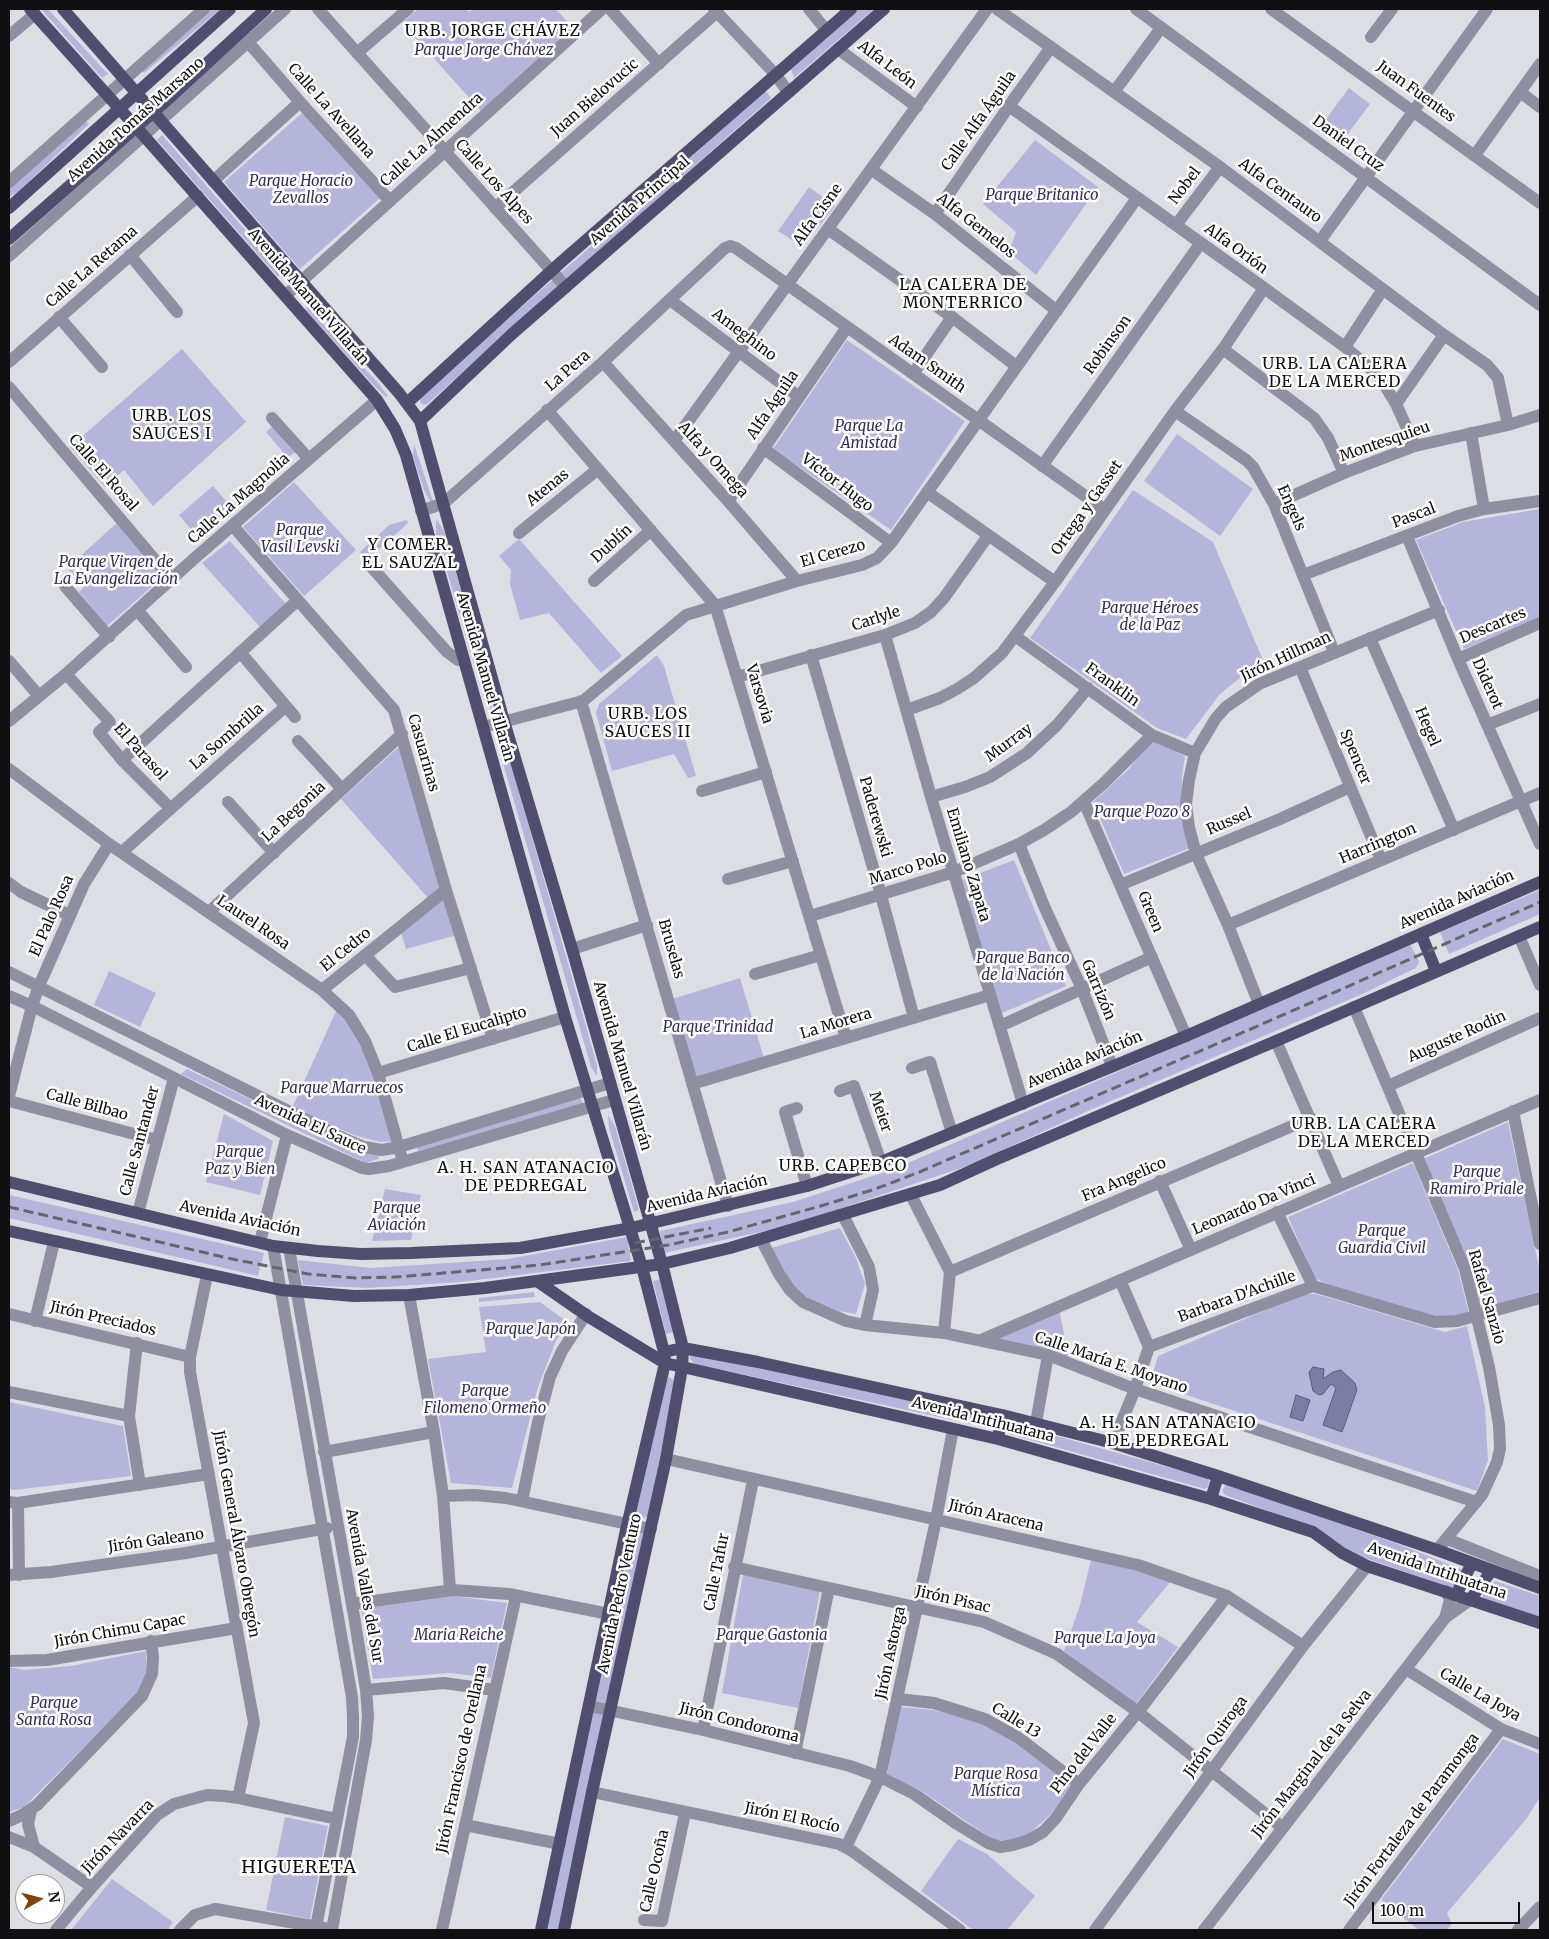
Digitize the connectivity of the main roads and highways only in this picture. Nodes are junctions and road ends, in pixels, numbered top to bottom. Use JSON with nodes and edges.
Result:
{"nodes":[{"id":1,"x":63,"y":9,"type":"edge"},
{"id":2,"x":230,"y":9,"type":"edge"},
{"id":3,"x":266,"y":9,"type":"edge"},
{"id":4,"x":851,"y":9,"type":"edge"},
{"id":5,"x":884,"y":9,"type":"edge"},
{"id":6,"x":32,"y":12,"type":"edge"},
{"id":7,"x":135,"y":93,"type":"junction"},
{"id":8,"x":118,"y":108,"type":"junction"},
{"id":9,"x":157,"y":117,"type":"junction"},
{"id":10,"x":140,"y":131,"type":"junction"},
{"id":11,"x":23,"y":195,"type":"junction"},
{"id":12,"x":9,"y":202,"type":"edge"},
{"id":13,"x":9,"y":208,"type":"edge"},
{"id":14,"x":9,"y":239,"type":"edge"},
{"id":15,"x":412,"y":399,"type":"junction"},
{"id":16,"x":432,"y":409,"type":"junction"},
{"id":17,"x":420,"y":421,"type":"junction"},
{"id":18,"x":1540,"y":882,"type":"edge"},
{"id":19,"x":1540,"y":927,"type":"edge"},
{"id":20,"x":1421,"y":934,"type":"junction"},
{"id":21,"x":1436,"y":971,"type":"junction"},
{"id":22,"x":9,"y":1182,"type":"edge"},
{"id":23,"x":650,"y":1224,"type":"junction"},
{"id":24,"x":631,"y":1228,"type":"junction"},
{"id":25,"x":9,"y":1231,"type":"edge"},
{"id":26,"x":662,"y":1264,"type":"junction"},
{"id":27,"x":642,"y":1267,"type":"junction"},
{"id":28,"x":537,"y":1281,"type":"junction"},
{"id":29,"x":683,"y":1348,"type":"junction"},
{"id":30,"x":664,"y":1357,"type":"junction"},
{"id":31,"x":682,"y":1368,"type":"junction"},
{"id":32,"x":1002,"y":1415,"type":"junction"},
{"id":33,"x":998,"y":1439,"type":"junction"},
{"id":34,"x":1218,"y":1476,"type":"junction"},
{"id":35,"x":1211,"y":1499,"type":"junction"},
{"id":36,"x":1472,"y":1563,"type":"junction"},
{"id":37,"x":1492,"y":1570,"type":"junction"},
{"id":38,"x":1540,"y":1588,"type":"edge"},
{"id":39,"x":1451,"y":1593,"type":"junction"},
{"id":40,"x":1470,"y":1600,"type":"junction"},
{"id":41,"x":1540,"y":1623,"type":"edge"},
{"id":42,"x":541,"y":1930,"type":"edge"},
{"id":43,"x":564,"y":1930,"type":"edge"}],
"edges":[{"from":1,"to":7,"type":"main road","name":"Avenida Manuel Villarán"},
{"from":2,"to":7,"type":"main road","name":"Avenida Tomás Marsano"},
{"from":3,"to":9,"type":"main road","name":"Avenida Tomás Marsano"},
{"from":4,"to":15,"type":"main road","name":"Avenida Principal"},
{"from":5,"to":16,"type":"main road","name":"Avenida Principal"},
{"from":6,"to":8,"type":"main road","name":"Avenida Manuel Villarán"},
{"from":7,"to":8,"type":"main road","name":"Avenida Tomás Marsano"},
{"from":7,"to":9,"type":"main road","name":"Avenida Manuel Villarán"},
{"from":8,"to":10,"type":"main road","name":"Avenida Manuel Villarán"},
{"from":8,"to":11,"type":"main road","name":"Avenida Tomás Marsano"},
{"from":9,"to":10,"type":"main road","name":"Avenida Tomás Marsano"},
{"from":9,"to":15,"type":"main road","name":"Avenida Manuel Villarán"},
{"from":10,"to":14,"type":"main road","name":"Avenida Tomás Marsano"},
{"from":10,"to":24,"type":"main road","name":"Avenida Manuel Villarán"},
{"from":11,"to":12,"type":"main road"},
{"from":11,"to":13,"type":"main road","name":"Avenida Tomás Marsano"},
{"from":15,"to":16,"type":"main road"},
{"from":15,"to":17,"type":"main road","name":"Avenida Manuel Villarán"},
{"from":16,"to":17,"type":"main road","name":"Avenida Principal"},
{"from":17,"to":23,"type":"main road","name":"Avenida Manuel Villarán"},
{"from":18,"to":20,"type":"main road","name":"Avenida Aviación"},
{"from":19,"to":21,"type":"main road"},
{"from":20,"to":21,"type":"main road"},
{"from":20,"to":23,"type":"main road","name":"Avenida Aviación"},
{"from":21,"to":26,"type":"main road"},
{"from":22,"to":24,"type":"main road","name":"Avenida Aviación"},
{"from":23,"to":24,"type":"main road","name":"Avenida Aviación"},
{"from":23,"to":26,"type":"main road","name":"Avenida Manuel Villarán"},
{"from":24,"to":27,"type":"main road","name":"Avenida Manuel Villarán"},
{"from":25,"to":28,"type":"main road"},
{"from":26,"to":27,"type":"main road"},
{"from":26,"to":29,"type":"main road","name":"Avenida Pedro Venturo"},
{"from":27,"to":28,"type":"main road"},
{"from":27,"to":30,"type":"main road","name":"Avenida Pedro Venturo"},
{"from":28,"to":30,"type":"main road","name":"Avenida Intihuatana"},
{"from":29,"to":30,"type":"main road","name":"Avenida Intihuatana"},
{"from":29,"to":31,"type":"main road","name":"Avenida Pedro Venturo"},
{"from":29,"to":32,"type":"main road","name":"Avenida Intihuatana"},
{"from":30,"to":31,"type":"main road","name":"Avenida Intihuatana"},
{"from":30,"to":42,"type":"main road","name":"Avenida Pedro Venturo"},
{"from":31,"to":33,"type":"main road","name":"Avenida Intihuatana"},
{"from":31,"to":43,"type":"main road","name":"Avenida Pedro Venturo"},
{"from":32,"to":33,"type":"main road"},
{"from":32,"to":34,"type":"main road","name":"Avenida Intihuatana"},
{"from":33,"to":35,"type":"main road","name":"Avenida Intihuatana"},
{"from":34,"to":35,"type":"main road"},
{"from":34,"to":36,"type":"main road","name":"Avenida Intihuatana"},
{"from":35,"to":39,"type":"main road","name":"Avenida Intihuatana"},
{"from":36,"to":37,"type":"main road","name":"Avenida Intihuatana"},
{"from":36,"to":39,"type":"main road"},
{"from":37,"to":38,"type":"main road","name":"Avenida Intihuatana"},
{"from":37,"to":40,"type":"main road"},
{"from":39,"to":40,"type":"main road","name":"Avenida Intihuatana"},
{"from":40,"to":41,"type":"main road","name":"Avenida Intihuatana"}]}
